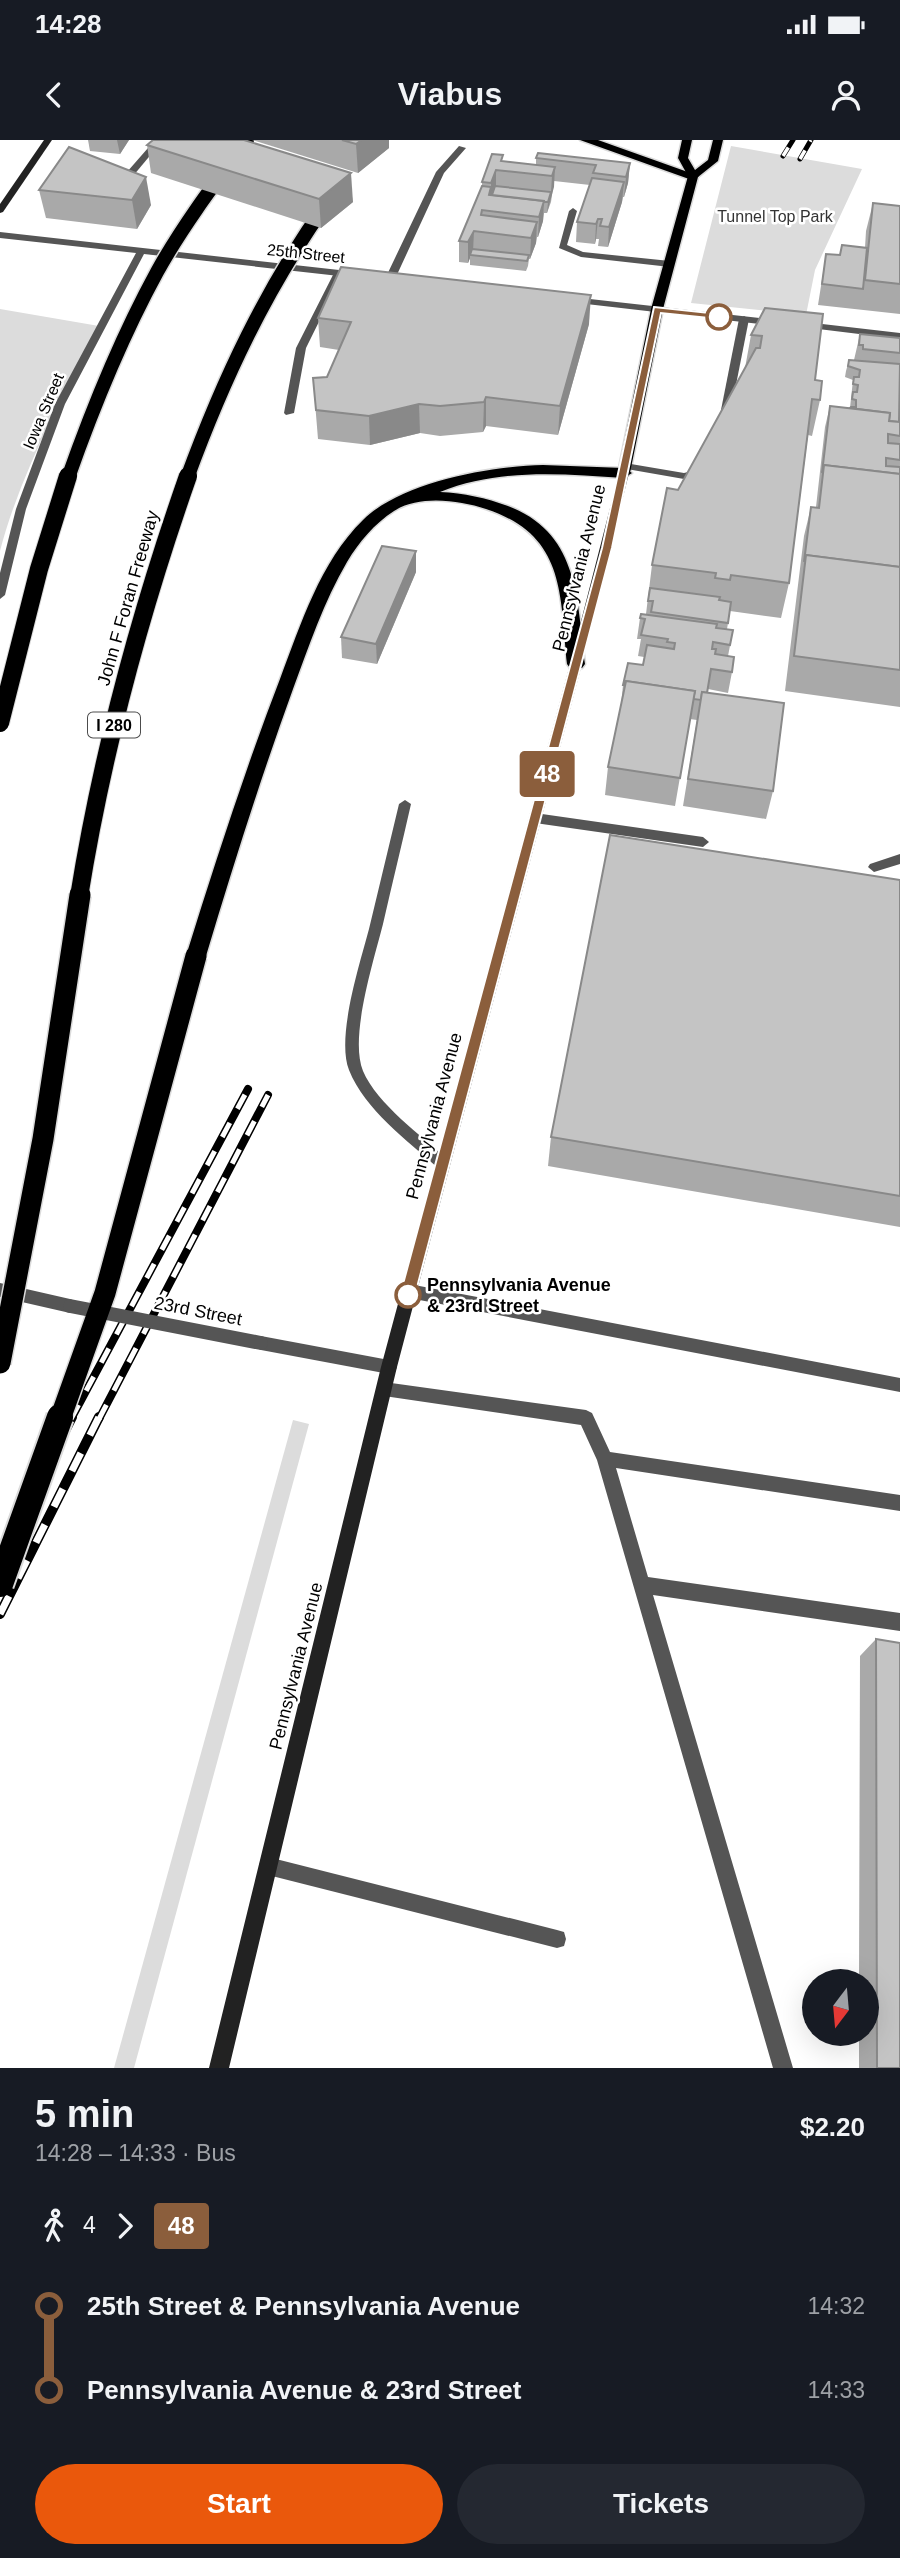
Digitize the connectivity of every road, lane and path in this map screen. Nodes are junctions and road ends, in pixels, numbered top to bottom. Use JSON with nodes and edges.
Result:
{"nodes":[{"id":1,"x":48,"y":140,"type":"edge"},
{"id":2,"x":159,"y":140,"type":"edge"},
{"id":3,"x":247,"y":140,"type":"edge"},
{"id":4,"x":586,"y":140,"type":"edge"},
{"id":5,"x":687,"y":140,"type":"edge"},
{"id":6,"x":718,"y":140,"type":"edge"},
{"id":7,"x":462,"y":148,"type":"dead end"},
{"id":8,"x":130,"y":174,"type":"edge"},
{"id":9,"x":693,"y":176,"type":"junction"},
{"id":10,"x":337,"y":188,"type":"edge"},
{"id":11,"x":0,"y":210,"type":"edge"},
{"id":12,"x":573,"y":211,"type":"dead end"},
{"id":13,"x":0,"y":235,"type":"edge"},
{"id":14,"x":141,"y":251,"type":"junction"},
{"id":15,"x":670,"y":264,"type":"junction"},
{"id":16,"x":338,"y":273,"type":"junction"},
{"id":17,"x":364,"y":276,"type":"edge"},
{"id":18,"x":377,"y":277,"type":"edge"},
{"id":19,"x":390,"y":279,"type":"junction"},
{"id":20,"x":404,"y":280,"type":"edge"},
{"id":21,"x":555,"y":298,"type":"edge"},
{"id":22,"x":657,"y":309,"type":"junction"},
{"id":23,"x":744,"y":319,"type":"junction"},
{"id":24,"x":900,"y":336,"type":"edge"},
{"id":25,"x":289,"y":413,"type":"dead end"},
{"id":26,"x":723,"y":416,"type":"edge"},
{"id":27,"x":707,"y":450,"type":"edge"},
{"id":28,"x":624,"y":470,"type":"junction"},
{"id":29,"x":408,"y":500,"type":"junction"},
{"id":30,"x":0,"y":595,"type":"edge"},
{"id":31,"x":576,"y":664,"type":"junction"},
{"id":32,"x":0,"y":723,"type":"edge"},
{"id":33,"x":405,"y":804,"type":"dead end"},
{"id":34,"x":535,"y":818,"type":"junction"},
{"id":35,"x":703,"y":842,"type":"dead end"},
{"id":36,"x":900,"y":859,"type":"edge"},
{"id":37,"x":874,"y":867,"type":"dead end"},
{"id":38,"x":443,"y":1164,"type":"junction"},
{"id":39,"x":0,"y":1290,"type":"edge"},
{"id":40,"x":409,"y":1291,"type":"junction"},
{"id":41,"x":0,"y":1363,"type":"edge"},
{"id":42,"x":389,"y":1367,"type":"junction"},
{"id":43,"x":900,"y":1385,"type":"edge"},
{"id":44,"x":384,"y":1389,"type":"junction"},
{"id":45,"x":605,"y":1459,"type":"junction"},
{"id":46,"x":900,"y":1503,"type":"edge"},
{"id":47,"x":0,"y":1584,"type":"edge"},
{"id":48,"x":642,"y":1585,"type":"junction"},
{"id":49,"x":900,"y":1622,"type":"edge"},
{"id":50,"x":268,"y":1866,"type":"junction"},
{"id":51,"x":558,"y":1939,"type":"dead end"},
{"id":52,"x":219,"y":2068,"type":"edge"},
{"id":53,"x":783,"y":2068,"type":"edge"}],
"edges":[{"from":1,"to":11,"type":"main road"},
{"from":2,"to":8,"type":"street"},
{"from":3,"to":32,"type":"highway","bridge":true},
{"from":4,"to":9,"type":"highway"},
{"from":5,"to":9,"type":"main road","name":"Pennsylvania Avenue"},
{"from":6,"to":9,"type":"main road","name":"Pennsylvania Avenue"},
{"from":7,"to":19,"type":"street"},
{"from":9,"to":15,"type":"main road","name":"Pennsylvania Avenue"},
{"from":10,"to":41,"type":"highway","name":"John F Foran Freeway","number":"I 280","bridge":true},
{"from":12,"to":15,"type":"street"},
{"from":13,"to":14,"type":"street","name":"25th Street"},
{"from":14,"to":16,"type":"street","name":"25th Street"},
{"from":14,"to":30,"type":"street","name":"Iowa Street"},
{"from":15,"to":22,"type":"main road","name":"Pennsylvania Avenue"},
{"from":16,"to":17,"type":"street","name":"25th Street"},
{"from":16,"to":25,"type":"street"},
{"from":18,"to":19,"type":"street"},
{"from":19,"to":20,"type":"street"},
{"from":21,"to":22,"type":"street"},
{"from":22,"to":23,"type":"street"},
{"from":22,"to":28,"type":"main road","name":"Pennsylvania Avenue"},
{"from":23,"to":24,"type":"street"},
{"from":23,"to":26,"type":"street"},
{"from":27,"to":28,"type":"street"},
{"from":28,"to":29,"type":"highway"},
{"from":28,"to":31,"type":"main road","name":"Pennsylvania Avenue"},
{"from":29,"to":31,"type":"highway"},
{"from":29,"to":47,"type":"highway","bridge":true},
{"from":31,"to":34,"type":"main road","name":"Pennsylvania Avenue"},
{"from":33,"to":38,"type":"street"},
{"from":34,"to":35,"type":"street"},
{"from":34,"to":38,"type":"main road","name":"Pennsylvania Avenue"},
{"from":36,"to":37,"type":"street"},
{"from":38,"to":40,"type":"main road","name":"Pennsylvania Avenue"},
{"from":39,"to":42,"type":"street","name":"23rd Street","bridge":true},
{"from":40,"to":42,"type":"main road","name":"Pennsylvania Avenue"},
{"from":40,"to":43,"type":"street"},
{"from":42,"to":44,"type":"main road","name":"Pennsylvania Avenue"},
{"from":44,"to":45,"type":"street"},
{"from":44,"to":50,"type":"main road","name":"Pennsylvania Avenue"},
{"from":45,"to":46,"type":"street"},
{"from":45,"to":48,"type":"street"},
{"from":48,"to":49,"type":"street"},
{"from":48,"to":53,"type":"street"},
{"from":50,"to":51,"type":"street"},
{"from":50,"to":52,"type":"main road","name":"Pennsylvania Avenue"}]}
